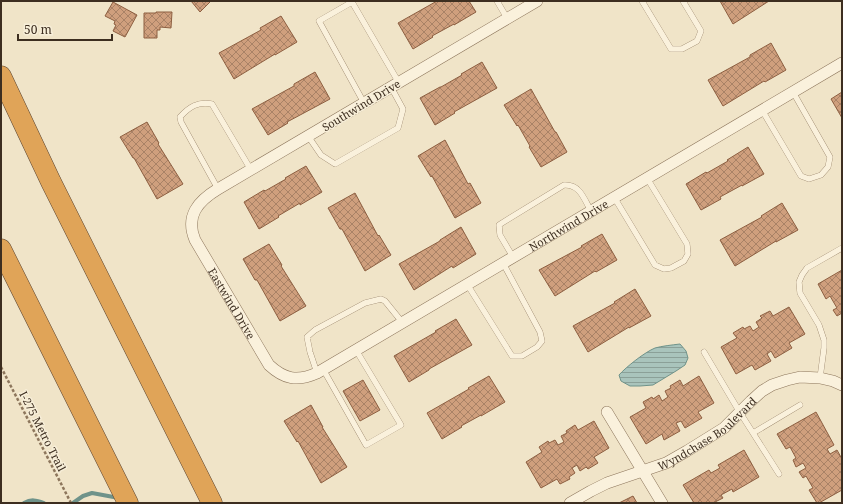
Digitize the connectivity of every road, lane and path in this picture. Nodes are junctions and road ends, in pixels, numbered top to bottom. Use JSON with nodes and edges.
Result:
{"nodes":[{"id":1,"x":497,"y":1,"type":"edge"},
{"id":2,"x":537,"y":1,"type":"edge"},
{"id":3,"x":642,"y":1,"type":"edge"},
{"id":4,"x":683,"y":1,"type":"edge"},
{"id":5,"x":508,"y":18,"type":"junction"},
{"id":6,"x":842,"y":63,"type":"edge"},
{"id":7,"x":1,"y":76,"type":"edge"},
{"id":8,"x":395,"y":85,"type":"junction"},
{"id":9,"x":793,"y":92,"type":"junction"},
{"id":10,"x":364,"y":103,"type":"junction"},
{"id":11,"x":762,"y":110,"type":"junction"},
{"id":12,"x":308,"y":136,"type":"junction"},
{"id":13,"x":251,"y":170,"type":"junction"},
{"id":14,"x":647,"y":178,"type":"junction"},
{"id":15,"x":218,"y":189,"type":"junction"},
{"id":16,"x":614,"y":197,"type":"junction"},
{"id":17,"x":591,"y":211,"type":"junction"},
{"id":18,"x":192,"y":217,"type":"joint"},
{"id":19,"x":842,"y":248,"type":"edge"},
{"id":20,"x":1,"y":249,"type":"edge"},
{"id":21,"x":513,"y":257,"type":"junction"},
{"id":22,"x":503,"y":263,"type":"junction"},
{"id":23,"x":467,"y":284,"type":"junction"},
{"id":24,"x":402,"y":322,"type":"junction"},
{"id":25,"x":355,"y":350,"type":"junction"},
{"id":26,"x":704,"y":352,"type":"dead end"},
{"id":27,"x":1,"y":367,"type":"edge"},
{"id":28,"x":320,"y":371,"type":"junction"},
{"id":29,"x":291,"y":377,"type":"joint"},
{"id":30,"x":820,"y":378,"type":"junction"},
{"id":31,"x":842,"y":385,"type":"edge"},
{"id":32,"x":800,"y":405,"type":"dead end"},
{"id":33,"x":739,"y":411,"type":"junction"},
{"id":34,"x":607,"y":412,"type":"dead end"},
{"id":35,"x":753,"y":432,"type":"junction"},
{"id":36,"x":642,"y":471,"type":"junction"},
{"id":37,"x":779,"y":474,"type":"dead end"},
{"id":38,"x":208,"y":496,"type":"edge"},
{"id":39,"x":71,"y":503,"type":"edge"},
{"id":40,"x":128,"y":503,"type":"edge"},
{"id":41,"x":570,"y":503,"type":"edge"},
{"id":42,"x":662,"y":503,"type":"edge"}],
"edges":[{"from":1,"to":5,"type":"lane"},
{"from":2,"to":5,"type":"street","name":"Southwind Drive"},
{"from":3,"to":4,"type":"lane"},
{"from":5,"to":8,"type":"street","name":"Southwind Drive"},
{"from":6,"to":9,"type":"street","name":"Northwind Drive"},
{"from":7,"to":38,"type":"highway"},
{"from":8,"to":10,"type":"street","name":"Southwind Drive"},
{"from":8,"to":10,"type":"lane"},
{"from":8,"to":12,"type":"lane"},
{"from":9,"to":11,"type":"street","name":"Northwind Drive"},
{"from":9,"to":11,"type":"lane"},
{"from":10,"to":12,"type":"street","name":"Southwind Drive"},
{"from":11,"to":14,"type":"street","name":"Northwind Drive"},
{"from":12,"to":13,"type":"street","name":"Southwind Drive"},
{"from":13,"to":15,"type":"street","name":"Southwind Drive"},
{"from":13,"to":15,"type":"lane"},
{"from":14,"to":16,"type":"street","name":"Northwind Drive"},
{"from":14,"to":16,"type":"lane"},
{"from":15,"to":18,"type":"street","name":"Southwind Drive"},
{"from":16,"to":17,"type":"street","name":"Northwind Drive"},
{"from":17,"to":21,"type":"street","name":"Northwind Drive"},
{"from":17,"to":21,"type":"lane"},
{"from":18,"to":29,"type":"street","name":"Eastwind Drive"},
{"from":19,"to":30,"type":"lane"},
{"from":20,"to":40,"type":"highway"},
{"from":21,"to":22,"type":"street","name":"Northwind Drive"},
{"from":22,"to":23,"type":"street","name":"Northwind Drive"},
{"from":22,"to":23,"type":"lane"},
{"from":23,"to":24,"type":"street","name":"Northwind Drive"},
{"from":24,"to":25,"type":"street","name":"Northwind Drive"},
{"from":24,"to":28,"type":"lane"},
{"from":25,"to":28,"type":"street","name":"Northwind Drive"},
{"from":25,"to":28,"type":"lane"},
{"from":26,"to":33,"type":"lane"},
{"from":27,"to":39,"type":"path","name":"I-275 Metro Trail"},
{"from":28,"to":29,"type":"street","name":"Northwind Drive"},
{"from":30,"to":31,"type":"street","name":"Wyndchase Boulevard"},
{"from":30,"to":33,"type":"street","name":"Wyndchase Boulevard"},
{"from":32,"to":35,"type":"lane"},
{"from":33,"to":35,"type":"lane"},
{"from":33,"to":36,"type":"street","name":"Wyndchase Boulevard"},
{"from":34,"to":36,"type":"street"},
{"from":35,"to":37,"type":"lane"},
{"from":36,"to":41,"type":"street","name":"Wyndchase Boulevard"},
{"from":36,"to":42,"type":"street"}]}
